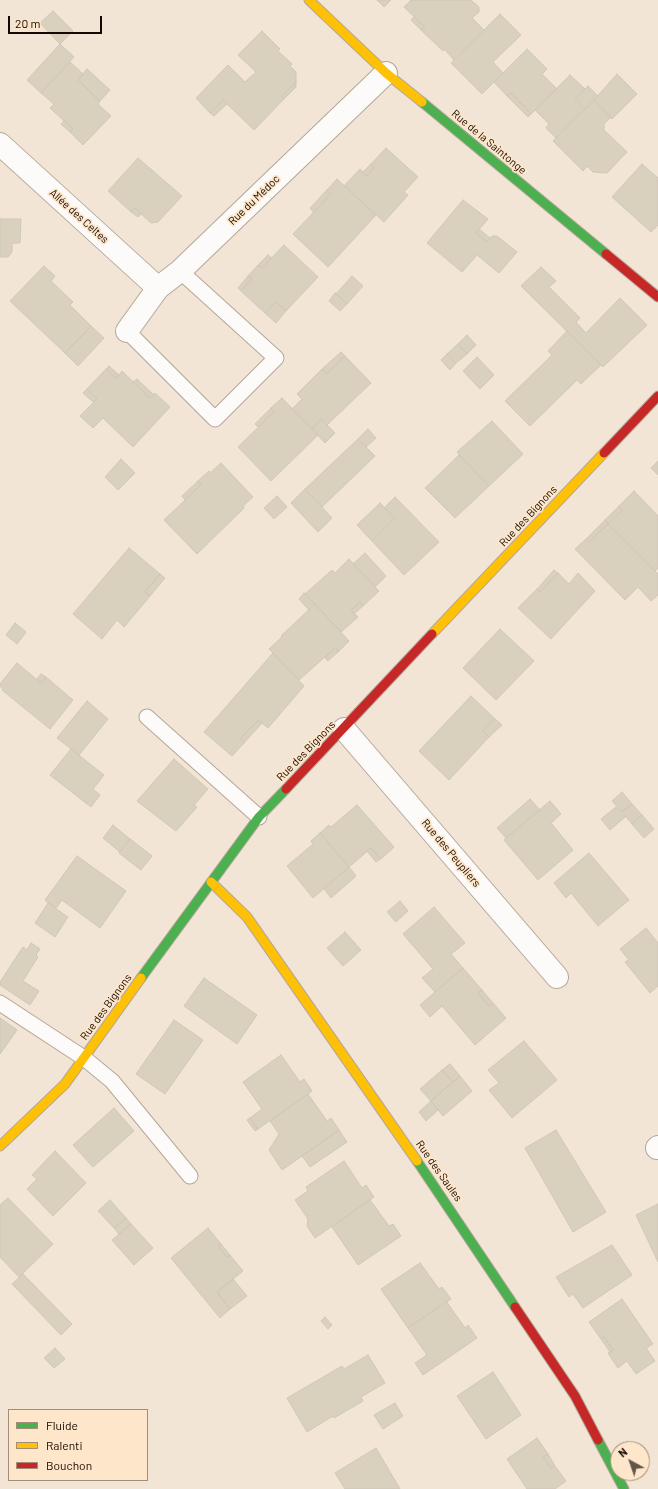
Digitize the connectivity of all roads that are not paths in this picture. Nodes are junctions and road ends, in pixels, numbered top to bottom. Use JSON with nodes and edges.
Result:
{"nodes":[{"id":1,"x":309,"y":0,"type":"edge"},
{"id":2,"x":386,"y":73,"type":"junction"},
{"id":3,"x":0,"y":144,"type":"edge"},
{"id":4,"x":180,"y":271,"type":"junction"},
{"id":5,"x":158,"y":288,"type":"junction"},
{"id":6,"x":658,"y":297,"type":"edge"},
{"id":7,"x":128,"y":331,"type":"joint"},
{"id":8,"x":658,"y":396,"type":"edge"},
{"id":9,"x":147,"y":718,"type":"dead end"},
{"id":10,"x":344,"y":729,"type":"junction"},
{"id":11,"x":260,"y":817,"type":"junction"},
{"id":12,"x":211,"y":882,"type":"junction"},
{"id":13,"x":557,"y":977,"type":"dead end"},
{"id":14,"x":0,"y":1003,"type":"edge"},
{"id":15,"x":84,"y":1058,"type":"junction"},
{"id":16,"x":0,"y":1146,"type":"edge"},
{"id":17,"x":190,"y":1176,"type":"dead end"},
{"id":18,"x":624,"y":1489,"type":"edge"}],
"edges":[{"from":1,"to":2,"type":"street","name":"Rue de la Saintonge"},
{"from":2,"to":4,"type":"street","name":"Rue du Médoc"},
{"from":2,"to":6,"type":"street","name":"Rue de la Saintonge"},
{"from":3,"to":5,"type":"street","name":"Allée des Celtes"},
{"from":4,"to":5,"type":"street","name":"Rue du Médoc"},
{"from":4,"to":7,"type":"lane"},
{"from":5,"to":7,"type":"street","name":"Rue du Médoc"},
{"from":8,"to":10,"type":"street","name":"Rue des Bignons"},
{"from":9,"to":11,"type":"lane"},
{"from":10,"to":11,"type":"street","name":"Rue des Bignons"},
{"from":10,"to":13,"type":"street","name":"Rue des Peupliers"},
{"from":11,"to":12,"type":"street","name":"Rue des Bignons"},
{"from":12,"to":15,"type":"street","name":"Rue des Bignons"},
{"from":12,"to":18,"type":"street","name":"Rue des Saules"},
{"from":14,"to":15,"type":"lane"},
{"from":15,"to":16,"type":"street","name":"Rue des Bignons"},
{"from":15,"to":17,"type":"lane"}]}
